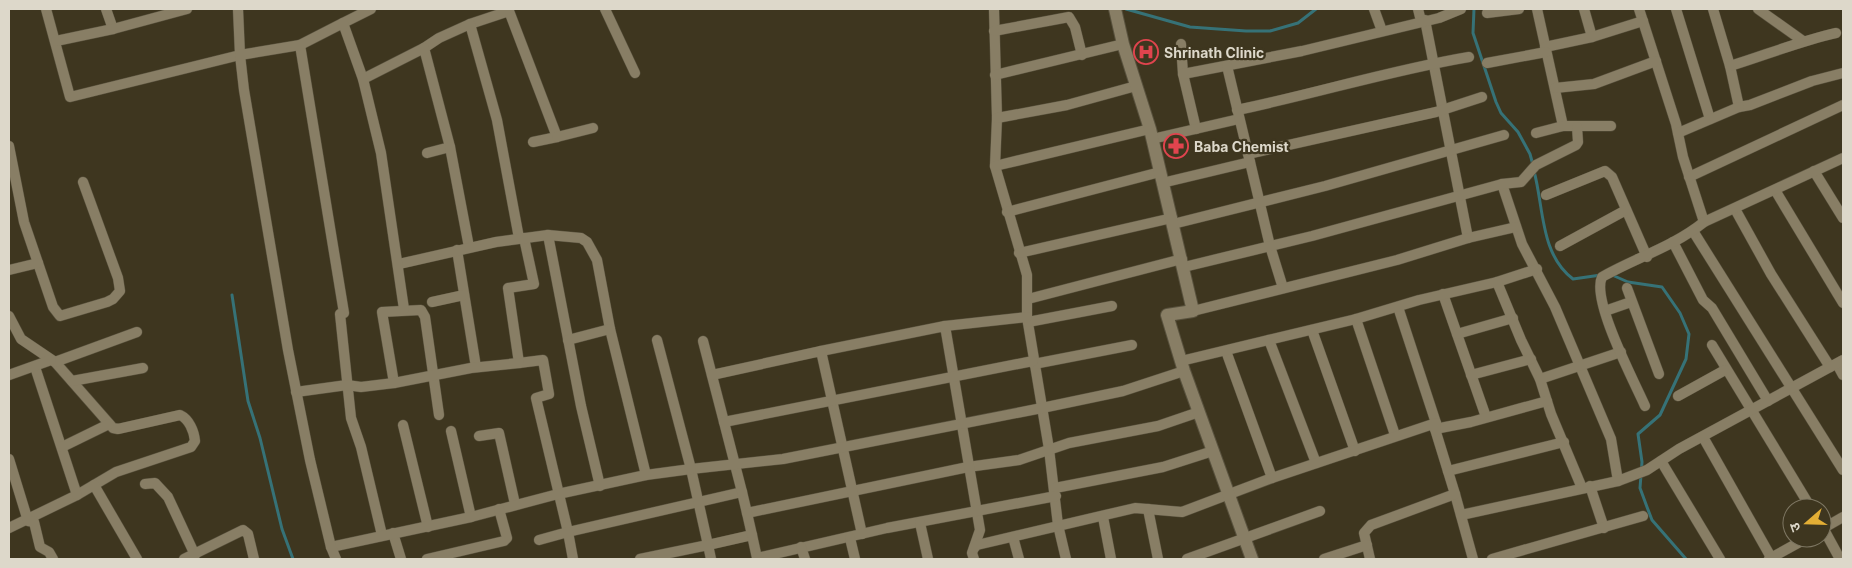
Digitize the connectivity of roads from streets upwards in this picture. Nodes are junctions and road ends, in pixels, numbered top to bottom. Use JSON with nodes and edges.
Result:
{"nodes":[{"id":1,"x":46,"y":9,"type":"edge"},
{"id":2,"x":106,"y":9,"type":"edge"},
{"id":3,"x":187,"y":9,"type":"edge"},
{"id":4,"x":238,"y":9,"type":"edge"},
{"id":5,"x":371,"y":9,"type":"edge"},
{"id":6,"x":605,"y":9,"type":"edge"},
{"id":7,"x":994,"y":9,"type":"edge"},
{"id":8,"x":1374,"y":9,"type":"edge"},
{"id":9,"x":1418,"y":9,"type":"edge"},
{"id":10,"x":1518,"y":9,"type":"edge"},
{"id":11,"x":1537,"y":9,"type":"edge"},
{"id":12,"x":1584,"y":9,"type":"edge"},
{"id":13,"x":1640,"y":9,"type":"edge"},
{"id":14,"x":1676,"y":9,"type":"edge"},
{"id":15,"x":1713,"y":9,"type":"edge"},
{"id":16,"x":1758,"y":9,"type":"edge"},
{"id":17,"x":508,"y":10,"type":"edge"},
{"id":18,"x":1458,"y":11,"type":"edge"},
{"id":19,"x":1116,"y":12,"type":"edge"},
{"id":20,"x":1487,"y":14,"type":"dead end"},
{"id":21,"x":1423,"y":21,"type":"junction"},
{"id":22,"x":1643,"y":21,"type":"junction"},
{"id":23,"x":343,"y":23,"type":"junction"},
{"id":24,"x":470,"y":24,"type":"junction"},
{"id":25,"x":113,"y":29,"type":"junction"},
{"id":26,"x":994,"y":31,"type":"junction"},
{"id":27,"x":1382,"y":31,"type":"junction"},
{"id":28,"x":1836,"y":33,"type":"dead end"},
{"id":29,"x":1592,"y":37,"type":"junction"},
{"id":30,"x":1803,"y":41,"type":"junction"},
{"id":31,"x":56,"y":42,"type":"junction"},
{"id":32,"x":1123,"y":44,"type":"junction"},
{"id":33,"x":1181,"y":44,"type":"dead end"},
{"id":34,"x":300,"y":45,"type":"junction"},
{"id":35,"x":424,"y":48,"type":"junction"},
{"id":36,"x":1545,"y":50,"type":"junction"},
{"id":37,"x":240,"y":55,"type":"junction"},
{"id":38,"x":1082,"y":55,"type":"junction"},
{"id":39,"x":1469,"y":57,"type":"dead end"},
{"id":40,"x":1656,"y":61,"type":"junction"},
{"id":41,"x":1433,"y":63,"type":"junction"},
{"id":42,"x":1487,"y":64,"type":"dead end"},
{"id":43,"x":1227,"y":66,"type":"junction"},
{"id":44,"x":1730,"y":66,"type":"junction"},
{"id":45,"x":635,"y":73,"type":"dead end"},
{"id":46,"x":1843,"y":73,"type":"edge"},
{"id":47,"x":1183,"y":74,"type":"junction"},
{"id":48,"x":994,"y":75,"type":"junction"},
{"id":49,"x":363,"y":79,"type":"junction"},
{"id":50,"x":1136,"y":86,"type":"junction"},
{"id":51,"x":1554,"y":88,"type":"junction"},
{"id":52,"x":1482,"y":97,"type":"dead end"},
{"id":53,"x":1843,"y":105,"type":"edge"},
{"id":54,"x":1739,"y":107,"type":"junction"},
{"id":55,"x":1442,"y":110,"type":"junction"},
{"id":56,"x":1238,"y":115,"type":"junction"},
{"id":57,"x":997,"y":118,"type":"junction"},
{"id":58,"x":1710,"y":119,"type":"junction"},
{"id":59,"x":1563,"y":126,"type":"junction"},
{"id":60,"x":1611,"y":126,"type":"dead end"},
{"id":61,"x":1576,"y":127,"type":"junction"},
{"id":62,"x":593,"y":128,"type":"dead end"},
{"id":63,"x":1196,"y":129,"type":"junction"},
{"id":64,"x":1536,"y":133,"type":"dead end"},
{"id":65,"x":1678,"y":133,"type":"junction"},
{"id":66,"x":1151,"y":134,"type":"junction"},
{"id":67,"x":1504,"y":135,"type":"dead end"},
{"id":68,"x":557,"y":137,"type":"junction"},
{"id":69,"x":533,"y":142,"type":"dead end"},
{"id":70,"x":9,"y":146,"type":"edge"},
{"id":71,"x":450,"y":147,"type":"junction"},
{"id":72,"x":1451,"y":151,"type":"junction"},
{"id":73,"x":427,"y":153,"type":"dead end"},
{"id":74,"x":1249,"y":158,"type":"junction"},
{"id":75,"x":1843,"y":158,"type":"edge"},
{"id":76,"x":10,"y":161,"type":"edge"},
{"id":77,"x":995,"y":166,"type":"junction"},
{"id":78,"x":1814,"y":171,"type":"junction"},
{"id":79,"x":1689,"y":177,"type":"junction"},
{"id":80,"x":1161,"y":178,"type":"junction"},
{"id":81,"x":83,"y":182,"type":"dead end"},
{"id":82,"x":1502,"y":184,"type":"junction"},
{"id":83,"x":1775,"y":190,"type":"junction"},
{"id":84,"x":1546,"y":195,"type":"dead end"},
{"id":85,"x":1459,"y":196,"type":"junction"},
{"id":86,"x":1261,"y":203,"type":"junction"},
{"id":87,"x":1735,"y":209,"type":"junction"},
{"id":88,"x":1626,"y":210,"type":"junction"},
{"id":89,"x":1007,"y":212,"type":"junction"},
{"id":90,"x":1843,"y":218,"type":"edge"},
{"id":91,"x":1172,"y":221,"type":"junction"},
{"id":92,"x":1704,"y":222,"type":"junction"},
{"id":93,"x":1516,"y":227,"type":"junction"},
{"id":94,"x":1693,"y":231,"type":"junction"},
{"id":95,"x":548,"y":235,"type":"junction"},
{"id":96,"x":522,"y":238,"type":"junction"},
{"id":97,"x":1468,"y":238,"type":"junction"},
{"id":98,"x":1673,"y":242,"type":"junction"},
{"id":99,"x":1270,"y":246,"type":"junction"},
{"id":100,"x":1560,"y":246,"type":"dead end"},
{"id":101,"x":469,"y":247,"type":"junction"},
{"id":102,"x":457,"y":250,"type":"junction"},
{"id":103,"x":1019,"y":254,"type":"junction"},
{"id":104,"x":1647,"y":256,"type":"junction"},
{"id":105,"x":38,"y":263,"type":"junction"},
{"id":106,"x":1183,"y":263,"type":"junction"},
{"id":107,"x":399,"y":264,"type":"junction"},
{"id":108,"x":1537,"y":269,"type":"junction"},
{"id":109,"x":9,"y":270,"type":"edge"},
{"id":110,"x":1497,"y":282,"type":"junction"},
{"id":111,"x":1282,"y":288,"type":"junction"},
{"id":112,"x":1627,"y":288,"type":"dead end"},
{"id":113,"x":1443,"y":294,"type":"junction"},
{"id":114,"x":464,"y":295,"type":"junction"},
{"id":115,"x":1028,"y":299,"type":"junction"},
{"id":116,"x":432,"y":302,"type":"dead end"},
{"id":117,"x":1631,"y":302,"type":"junction"},
{"id":118,"x":1843,"y":303,"type":"edge"},
{"id":119,"x":1112,"y":306,"type":"dead end"},
{"id":120,"x":1398,"y":307,"type":"junction"},
{"id":121,"x":404,"y":309,"type":"junction"},
{"id":122,"x":1193,"y":311,"type":"junction"},
{"id":123,"x":1605,"y":311,"type":"junction"},
{"id":124,"x":9,"y":316,"type":"edge"},
{"id":125,"x":1513,"y":318,"type":"junction"},
{"id":126,"x":1027,"y":319,"type":"junction"},
{"id":127,"x":1356,"y":319,"type":"junction"},
{"id":128,"x":944,"y":326,"type":"junction"},
{"id":129,"x":610,"y":329,"type":"junction"},
{"id":130,"x":1312,"y":330,"type":"junction"},
{"id":131,"x":137,"y":332,"type":"dead end"},
{"id":132,"x":1457,"y":334,"type":"junction"},
{"id":133,"x":568,"y":340,"type":"junction"},
{"id":134,"x":657,"y":340,"type":"dead end"},
{"id":135,"x":1269,"y":340,"type":"junction"},
{"id":136,"x":703,"y":341,"type":"dead end"},
{"id":137,"x":1132,"y":346,"type":"dead end"},
{"id":138,"x":1712,"y":346,"type":"dead end"},
{"id":139,"x":1226,"y":350,"type":"junction"},
{"id":140,"x":821,"y":351,"type":"junction"},
{"id":141,"x":1621,"y":352,"type":"junction"},
{"id":142,"x":1531,"y":359,"type":"junction"},
{"id":143,"x":53,"y":361,"type":"junction"},
{"id":144,"x":1034,"y":362,"type":"junction"},
{"id":145,"x":519,"y":363,"type":"junction"},
{"id":146,"x":1837,"y":364,"type":"edge"},
{"id":147,"x":1580,"y":365,"type":"junction"},
{"id":148,"x":1183,"y":366,"type":"junction"},
{"id":149,"x":35,"y":367,"type":"junction"},
{"id":150,"x":143,"y":368,"type":"dead end"},
{"id":151,"x":476,"y":368,"type":"junction"},
{"id":152,"x":1725,"y":370,"type":"junction"},
{"id":153,"x":1659,"y":374,"type":"dead end"},
{"id":154,"x":9,"y":375,"type":"edge"},
{"id":155,"x":712,"y":375,"type":"junction"},
{"id":156,"x":1471,"y":375,"type":"junction"},
{"id":157,"x":1843,"y":375,"type":"edge"},
{"id":158,"x":432,"y":376,"type":"junction"},
{"id":159,"x":954,"y":377,"type":"junction"},
{"id":160,"x":1540,"y":379,"type":"junction"},
{"id":161,"x":72,"y":381,"type":"junction"},
{"id":162,"x":394,"y":384,"type":"junction"},
{"id":163,"x":347,"y":385,"type":"junction"},
{"id":164,"x":1792,"y":390,"type":"junction"},
{"id":165,"x":296,"y":392,"type":"junction"},
{"id":166,"x":1678,"y":396,"type":"dead end"},
{"id":167,"x":832,"y":401,"type":"junction"},
{"id":168,"x":1547,"y":401,"type":"junction"},
{"id":169,"x":1768,"y":401,"type":"junction"},
{"id":170,"x":1645,"y":406,"type":"dead end"},
{"id":171,"x":1042,"y":408,"type":"junction"},
{"id":172,"x":1751,"y":410,"type":"junction"},
{"id":173,"x":1199,"y":412,"type":"junction"},
{"id":174,"x":439,"y":415,"type":"dead end"},
{"id":175,"x":1486,"y":418,"type":"junction"},
{"id":176,"x":724,"y":422,"type":"junction"},
{"id":177,"x":962,"y":422,"type":"junction"},
{"id":178,"x":109,"y":424,"type":"junction"},
{"id":179,"x":404,"y":425,"type":"dead end"},
{"id":180,"x":1436,"y":426,"type":"junction"},
{"id":181,"x":450,"y":432,"type":"dead end"},
{"id":182,"x":1395,"y":435,"type":"junction"},
{"id":183,"x":479,"y":436,"type":"dead end"},
{"id":184,"x":1703,"y":437,"type":"junction"},
{"id":185,"x":1564,"y":442,"type":"junction"},
{"id":186,"x":843,"y":446,"type":"junction"},
{"id":187,"x":62,"y":447,"type":"junction"},
{"id":188,"x":1049,"y":450,"type":"junction"},
{"id":189,"x":1355,"y":451,"type":"junction"},
{"id":190,"x":1213,"y":452,"type":"junction"},
{"id":191,"x":9,"y":459,"type":"edge"},
{"id":192,"x":1661,"y":461,"type":"junction"},
{"id":193,"x":1316,"y":463,"type":"junction"},
{"id":194,"x":736,"y":466,"type":"junction"},
{"id":195,"x":968,"y":467,"type":"junction"},
{"id":196,"x":691,"y":469,"type":"junction"},
{"id":197,"x":1843,"y":470,"type":"edge"},
{"id":198,"x":10,"y":471,"type":"edge"},
{"id":199,"x":1448,"y":471,"type":"junction"},
{"id":200,"x":646,"y":475,"type":"junction"},
{"id":201,"x":1272,"y":478,"type":"junction"},
{"id":202,"x":1618,"y":481,"type":"junction"},
{"id":203,"x":145,"y":484,"type":"dead end"},
{"id":204,"x":94,"y":485,"type":"junction"},
{"id":205,"x":600,"y":486,"type":"junction"},
{"id":206,"x":1586,"y":487,"type":"junction"},
{"id":207,"x":742,"y":492,"type":"junction"},
{"id":208,"x":852,"y":492,"type":"junction"},
{"id":209,"x":1055,"y":492,"type":"junction"},
{"id":210,"x":558,"y":494,"type":"junction"},
{"id":211,"x":1455,"y":494,"type":"junction"},
{"id":212,"x":77,"y":495,"type":"junction"},
{"id":213,"x":1230,"y":495,"type":"junction"},
{"id":214,"x":1805,"y":498,"type":"edge"},
{"id":215,"x":698,"y":503,"type":"junction"},
{"id":216,"x":515,"y":504,"type":"junction"},
{"id":217,"x":499,"y":509,"type":"junction"},
{"id":218,"x":1148,"y":509,"type":"junction"},
{"id":219,"x":976,"y":511,"type":"junction"},
{"id":220,"x":1320,"y":511,"type":"dead end"},
{"id":221,"x":747,"y":513,"type":"junction"},
{"id":222,"x":1461,"y":515,"type":"junction"},
{"id":223,"x":1643,"y":516,"type":"dead end"},
{"id":224,"x":1103,"y":517,"type":"junction"},
{"id":225,"x":471,"y":518,"type":"junction"},
{"id":226,"x":28,"y":521,"type":"junction"},
{"id":227,"x":920,"y":523,"type":"junction"},
{"id":228,"x":1058,"y":525,"type":"junction"},
{"id":229,"x":428,"y":527,"type":"junction"},
{"id":230,"x":9,"y":528,"type":"edge"},
{"id":231,"x":1604,"y":528,"type":"junction"},
{"id":232,"x":568,"y":532,"type":"junction"},
{"id":233,"x":393,"y":533,"type":"junction"},
{"id":234,"x":862,"y":534,"type":"junction"},
{"id":235,"x":382,"y":535,"type":"junction"},
{"id":236,"x":752,"y":535,"type":"junction"},
{"id":237,"x":1013,"y":536,"type":"junction"},
{"id":238,"x":850,"y":538,"type":"junction"},
{"id":239,"x":1245,"y":539,"type":"junction"},
{"id":240,"x":539,"y":540,"type":"dead end"},
{"id":241,"x":708,"y":545,"type":"junction"},
{"id":242,"x":1367,"y":545,"type":"junction"},
{"id":243,"x":1832,"y":545,"type":"edge"},
{"id":244,"x":331,"y":547,"type":"junction"},
{"id":245,"x":801,"y":547,"type":"junction"},
{"id":246,"x":1789,"y":548,"type":"edge"},
{"id":247,"x":974,"y":554,"type":"edge"},
{"id":248,"x":195,"y":555,"type":"junction"},
{"id":249,"x":666,"y":557,"type":"edge"},
{"id":250,"x":757,"y":558,"type":"edge"},
{"id":251,"x":53,"y":559,"type":"edge"},
{"id":252,"x":138,"y":559,"type":"edge"},
{"id":253,"x":184,"y":559,"type":"edge"},
{"id":254,"x":254,"y":559,"type":"edge"},
{"id":255,"x":336,"y":559,"type":"edge"},
{"id":256,"x":401,"y":559,"type":"edge"},
{"id":257,"x":427,"y":559,"type":"edge"},
{"id":258,"x":573,"y":559,"type":"edge"},
{"id":259,"x":640,"y":559,"type":"edge"},
{"id":260,"x":711,"y":559,"type":"edge"},
{"id":261,"x":805,"y":559,"type":"edge"},
{"id":262,"x":856,"y":559,"type":"edge"},
{"id":263,"x":928,"y":559,"type":"edge"},
{"id":264,"x":1018,"y":559,"type":"edge"},
{"id":265,"x":1066,"y":559,"type":"edge"},
{"id":266,"x":1111,"y":559,"type":"edge"},
{"id":267,"x":1158,"y":559,"type":"edge"},
{"id":268,"x":1187,"y":559,"type":"edge"},
{"id":269,"x":1252,"y":559,"type":"edge"},
{"id":270,"x":1324,"y":559,"type":"edge"},
{"id":271,"x":1370,"y":559,"type":"edge"},
{"id":272,"x":1472,"y":559,"type":"edge"},
{"id":273,"x":1492,"y":559,"type":"edge"},
{"id":274,"x":1720,"y":559,"type":"edge"},
{"id":275,"x":1771,"y":559,"type":"edge"},
{"id":276,"x":1840,"y":559,"type":"edge"}],
"edges":[{"from":1,"to":31,"type":"street"},
{"from":2,"to":25,"type":"street"},
{"from":3,"to":25,"type":"street"},
{"from":4,"to":37,"type":"street"},
{"from":5,"to":23,"type":"street"},
{"from":6,"to":45,"type":"street"},
{"from":7,"to":26,"type":"street"},
{"from":8,"to":27,"type":"street"},
{"from":9,"to":21,"type":"street"},
{"from":10,"to":20,"type":"street"},
{"from":11,"to":36,"type":"street"},
{"from":12,"to":29,"type":"street"},
{"from":13,"to":22,"type":"street"},
{"from":14,"to":58,"type":"street"},
{"from":15,"to":44,"type":"street"},
{"from":16,"to":30,"type":"street"},
{"from":17,"to":24,"type":"street"},
{"from":17,"to":68,"type":"street"},
{"from":18,"to":21,"type":"street"},
{"from":19,"to":32,"type":"street"},
{"from":21,"to":27,"type":"street"},
{"from":21,"to":41,"type":"street"},
{"from":22,"to":29,"type":"street"},
{"from":22,"to":40,"type":"street"},
{"from":23,"to":34,"type":"street"},
{"from":23,"to":49,"type":"street"},
{"from":24,"to":35,"type":"street"},
{"from":24,"to":96,"type":"street"},
{"from":25,"to":31,"type":"street"},
{"from":26,"to":38,"type":"street"},
{"from":26,"to":48,"type":"street"},
{"from":27,"to":43,"type":"street"},
{"from":28,"to":30,"type":"street"},
{"from":29,"to":36,"type":"street"},
{"from":30,"to":44,"type":"street"},
{"from":31,"to":37,"type":"street"},
{"from":32,"to":38,"type":"street"},
{"from":32,"to":50,"type":"street"},
{"from":33,"to":47,"type":"street"},
{"from":34,"to":37,"type":"street"},
{"from":34,"to":163,"type":"street"},
{"from":35,"to":49,"type":"street"},
{"from":35,"to":71,"type":"street"},
{"from":36,"to":42,"type":"street"},
{"from":36,"to":51,"type":"street"},
{"from":37,"to":165,"type":"street"},
{"from":38,"to":48,"type":"street"},
{"from":39,"to":41,"type":"street"},
{"from":40,"to":51,"type":"street"},
{"from":40,"to":65,"type":"street"},
{"from":41,"to":55,"type":"street"},
{"from":41,"to":56,"type":"street"},
{"from":43,"to":47,"type":"street"},
{"from":43,"to":56,"type":"street"},
{"from":44,"to":54,"type":"street"},
{"from":46,"to":54,"type":"street"},
{"from":47,"to":63,"type":"street"},
{"from":48,"to":57,"type":"street"},
{"from":49,"to":107,"type":"street"},
{"from":50,"to":57,"type":"street"},
{"from":50,"to":66,"type":"street"},
{"from":51,"to":59,"type":"street"},
{"from":52,"to":55,"type":"street"},
{"from":53,"to":79,"type":"street"},
{"from":54,"to":58,"type":"street"},
{"from":55,"to":72,"type":"street"},
{"from":55,"to":74,"type":"street"},
{"from":56,"to":63,"type":"street"},
{"from":56,"to":74,"type":"street"},
{"from":57,"to":77,"type":"street"},
{"from":58,"to":65,"type":"street"},
{"from":59,"to":61,"type":"street"},
{"from":59,"to":64,"type":"street"},
{"from":60,"to":61,"type":"street"},
{"from":61,"to":82,"type":"street"},
{"from":62,"to":68,"type":"street"},
{"from":63,"to":66,"type":"street"},
{"from":65,"to":79,"type":"street"},
{"from":66,"to":77,"type":"street"},
{"from":66,"to":80,"type":"street"},
{"from":67,"to":72,"type":"street"},
{"from":68,"to":69,"type":"street"},
{"from":70,"to":76,"type":"street"},
{"from":71,"to":73,"type":"street"},
{"from":71,"to":101,"type":"street"},
{"from":72,"to":85,"type":"street"},
{"from":72,"to":86,"type":"street"},
{"from":74,"to":80,"type":"street"},
{"from":74,"to":86,"type":"street"},
{"from":75,"to":78,"type":"street"},
{"from":76,"to":105,"type":"street"},
{"from":77,"to":89,"type":"street"},
{"from":78,"to":83,"type":"street"},
{"from":78,"to":90,"type":"street"},
{"from":79,"to":92,"type":"street"},
{"from":80,"to":89,"type":"street"},
{"from":80,"to":91,"type":"street"},
{"from":81,"to":105,"type":"street"},
{"from":82,"to":85,"type":"street"},
{"from":82,"to":93,"type":"street"},
{"from":83,"to":87,"type":"street"},
{"from":83,"to":118,"type":"street"},
{"from":84,"to":88,"type":"street"},
{"from":85,"to":97,"type":"street"},
{"from":85,"to":99,"type":"street"},
{"from":86,"to":91,"type":"street"},
{"from":86,"to":99,"type":"street"},
{"from":87,"to":92,"type":"street"},
{"from":87,"to":146,"type":"street"},
{"from":88,"to":100,"type":"street"},
{"from":88,"to":104,"type":"street"},
{"from":89,"to":103,"type":"street"},
{"from":91,"to":103,"type":"street"},
{"from":91,"to":106,"type":"street"},
{"from":92,"to":94,"type":"street"},
{"from":93,"to":97,"type":"street"},
{"from":93,"to":108,"type":"street"},
{"from":94,"to":98,"type":"street"},
{"from":94,"to":164,"type":"street"},
{"from":95,"to":96,"type":"street"},
{"from":95,"to":129,"type":"street"},
{"from":95,"to":133,"type":"street"},
{"from":96,"to":101,"type":"street"},
{"from":96,"to":145,"type":"street"},
{"from":97,"to":111,"type":"street"},
{"from":98,"to":104,"type":"street"},
{"from":98,"to":169,"type":"street"},
{"from":99,"to":106,"type":"street"},
{"from":99,"to":111,"type":"street"},
{"from":101,"to":102,"type":"street"},
{"from":102,"to":107,"type":"street"},
{"from":102,"to":114,"type":"street"},
{"from":103,"to":115,"type":"street"},
{"from":104,"to":123,"type":"street"},
{"from":105,"to":109,"type":"street"},
{"from":106,"to":115,"type":"street"},
{"from":106,"to":122,"type":"street"},
{"from":107,"to":121,"type":"street"},
{"from":108,"to":110,"type":"street"},
{"from":108,"to":147,"type":"street"},
{"from":110,"to":113,"type":"street"},
{"from":110,"to":125,"type":"street"},
{"from":111,"to":122,"type":"street"},
{"from":112,"to":117,"type":"street"},
{"from":113,"to":120,"type":"street"},
{"from":113,"to":132,"type":"street"},
{"from":114,"to":116,"type":"street"},
{"from":114,"to":151,"type":"street"},
{"from":115,"to":126,"type":"street"},
{"from":117,"to":123,"type":"street"},
{"from":117,"to":153,"type":"street"},
{"from":119,"to":126,"type":"street"},
{"from":120,"to":127,"type":"street"},
{"from":120,"to":180,"type":"street"},
{"from":121,"to":158,"type":"street"},
{"from":121,"to":162,"type":"street"},
{"from":122,"to":148,"type":"street"},
{"from":123,"to":141,"type":"street"},
{"from":124,"to":143,"type":"street"},
{"from":125,"to":132,"type":"street"},
{"from":125,"to":142,"type":"street"},
{"from":126,"to":128,"type":"street"},
{"from":126,"to":144,"type":"street"},
{"from":127,"to":130,"type":"street"},
{"from":127,"to":182,"type":"street"},
{"from":128,"to":140,"type":"street"},
{"from":128,"to":159,"type":"street"},
{"from":129,"to":133,"type":"street"},
{"from":129,"to":200,"type":"street"},
{"from":130,"to":135,"type":"street"},
{"from":130,"to":189,"type":"street"},
{"from":131,"to":143,"type":"street"},
{"from":132,"to":156,"type":"street"},
{"from":133,"to":205,"type":"street"},
{"from":134,"to":196,"type":"street"},
{"from":135,"to":139,"type":"street"},
{"from":135,"to":193,"type":"street"},
{"from":136,"to":155,"type":"street"},
{"from":137,"to":144,"type":"street"},
{"from":138,"to":152,"type":"street"},
{"from":139,"to":148,"type":"street"},
{"from":139,"to":201,"type":"street"},
{"from":140,"to":155,"type":"street"},
{"from":140,"to":167,"type":"street"},
{"from":141,"to":147,"type":"street"},
{"from":141,"to":170,"type":"street"},
{"from":142,"to":156,"type":"street"},
{"from":142,"to":160,"type":"street"},
{"from":143,"to":149,"type":"street"},
{"from":143,"to":161,"type":"street"},
{"from":144,"to":159,"type":"street"},
{"from":144,"to":171,"type":"street"},
{"from":145,"to":151,"type":"street"},
{"from":145,"to":210,"type":"street"},
{"from":146,"to":157,"type":"street"},
{"from":146,"to":164,"type":"street"},
{"from":147,"to":160,"type":"street"},
{"from":147,"to":202,"type":"street"},
{"from":148,"to":171,"type":"street"},
{"from":148,"to":173,"type":"street"},
{"from":149,"to":154,"type":"street"},
{"from":149,"to":187,"type":"street"},
{"from":150,"to":161,"type":"street"},
{"from":151,"to":158,"type":"street"},
{"from":152,"to":166,"type":"street"},
{"from":152,"to":172,"type":"street"},
{"from":155,"to":176,"type":"street"},
{"from":156,"to":175,"type":"street"},
{"from":158,"to":162,"type":"street"},
{"from":158,"to":174,"type":"street"},
{"from":159,"to":167,"type":"street"},
{"from":159,"to":177,"type":"street"},
{"from":160,"to":168,"type":"street"},
{"from":161,"to":178,"type":"street"},
{"from":162,"to":163,"type":"street"},
{"from":163,"to":165,"type":"street"},
{"from":163,"to":235,"type":"street"},
{"from":164,"to":169,"type":"street"},
{"from":164,"to":197,"type":"street"},
{"from":165,"to":244,"type":"street"},
{"from":167,"to":176,"type":"street"},
{"from":167,"to":186,"type":"street"},
{"from":168,"to":175,"type":"street"},
{"from":168,"to":185,"type":"street"},
{"from":169,"to":172,"type":"street"},
{"from":171,"to":177,"type":"street"},
{"from":171,"to":188,"type":"street"},
{"from":172,"to":184,"type":"street"},
{"from":172,"to":214,"type":"street"},
{"from":173,"to":188,"type":"street"},
{"from":173,"to":190,"type":"street"},
{"from":175,"to":180,"type":"street"},
{"from":176,"to":194,"type":"street"},
{"from":177,"to":186,"type":"street"},
{"from":177,"to":195,"type":"street"},
{"from":178,"to":187,"type":"street"},
{"from":178,"to":204,"type":"street"},
{"from":179,"to":229,"type":"street"},
{"from":180,"to":182,"type":"street"},
{"from":180,"to":199,"type":"street"},
{"from":181,"to":225,"type":"street"},
{"from":182,"to":189,"type":"street"},
{"from":183,"to":216,"type":"street"},
{"from":184,"to":192,"type":"street"},
{"from":184,"to":275,"type":"street"},
{"from":185,"to":199,"type":"street"},
{"from":185,"to":206,"type":"street"},
{"from":186,"to":194,"type":"street"},
{"from":186,"to":208,"type":"street"},
{"from":187,"to":212,"type":"street"},
{"from":188,"to":195,"type":"street"},
{"from":188,"to":209,"type":"street"},
{"from":189,"to":193,"type":"street"},
{"from":190,"to":209,"type":"street"},
{"from":190,"to":213,"type":"street"},
{"from":191,"to":198,"type":"street"},
{"from":192,"to":202,"type":"street"},
{"from":192,"to":274,"type":"street"},
{"from":193,"to":201,"type":"street"},
{"from":194,"to":196,"type":"street"},
{"from":194,"to":207,"type":"street"},
{"from":195,"to":208,"type":"street"},
{"from":195,"to":219,"type":"street"},
{"from":196,"to":200,"type":"street"},
{"from":196,"to":215,"type":"street"},
{"from":198,"to":226,"type":"street"},
{"from":199,"to":211,"type":"street"},
{"from":200,"to":205,"type":"street"},
{"from":201,"to":213,"type":"street"},
{"from":202,"to":206,"type":"street"},
{"from":203,"to":248,"type":"street"},
{"from":204,"to":212,"type":"street"},
{"from":204,"to":252,"type":"street"},
{"from":205,"to":210,"type":"street"},
{"from":206,"to":222,"type":"street"},
{"from":206,"to":231,"type":"street"},
{"from":207,"to":215,"type":"street"},
{"from":207,"to":221,"type":"street"},
{"from":208,"to":221,"type":"street"},
{"from":208,"to":234,"type":"street"},
{"from":209,"to":219,"type":"street"},
{"from":209,"to":228,"type":"street"},
{"from":210,"to":216,"type":"street"},
{"from":210,"to":232,"type":"street"},
{"from":211,"to":222,"type":"street"},
{"from":211,"to":242,"type":"street"},
{"from":212,"to":226,"type":"street"},
{"from":213,"to":218,"type":"street"},
{"from":213,"to":239,"type":"street"},
{"from":215,"to":232,"type":"street"},
{"from":215,"to":241,"type":"street"},
{"from":216,"to":217,"type":"street"},
{"from":217,"to":225,"type":"street"},
{"from":217,"to":257,"type":"street"},
{"from":218,"to":224,"type":"street"},
{"from":218,"to":267,"type":"street"},
{"from":219,"to":227,"type":"street"},
{"from":219,"to":247,"type":"street"},
{"from":220,"to":239,"type":"street"},
{"from":221,"to":236,"type":"street"},
{"from":222,"to":272,"type":"street"},
{"from":223,"to":231,"type":"street"},
{"from":224,"to":228,"type":"street"},
{"from":224,"to":266,"type":"street"},
{"from":225,"to":229,"type":"street"},
{"from":226,"to":230,"type":"street"},
{"from":226,"to":251,"type":"street"},
{"from":227,"to":234,"type":"street"},
{"from":227,"to":263,"type":"street"},
{"from":228,"to":237,"type":"street"},
{"from":228,"to":265,"type":"street"},
{"from":229,"to":233,"type":"street"},
{"from":231,"to":273,"type":"street"},
{"from":232,"to":240,"type":"street"},
{"from":232,"to":258,"type":"street"},
{"from":233,"to":235,"type":"street"},
{"from":233,"to":256,"type":"street"},
{"from":234,"to":238,"type":"street"},
{"from":235,"to":244,"type":"street"},
{"from":236,"to":241,"type":"street"},
{"from":236,"to":250,"type":"street"},
{"from":237,"to":247,"type":"street"},
{"from":237,"to":264,"type":"street"},
{"from":238,"to":245,"type":"street"},
{"from":238,"to":262,"type":"street"},
{"from":239,"to":268,"type":"street"},
{"from":239,"to":269,"type":"street"},
{"from":241,"to":249,"type":"street"},
{"from":241,"to":260,"type":"street"},
{"from":242,"to":270,"type":"street"},
{"from":242,"to":271,"type":"street"},
{"from":243,"to":276,"type":"street"},
{"from":244,"to":255,"type":"street"},
{"from":245,"to":250,"type":"street"},
{"from":245,"to":261,"type":"street"},
{"from":246,"to":275,"type":"street"},
{"from":248,"to":253,"type":"street"},
{"from":248,"to":254,"type":"street"},
{"from":249,"to":259,"type":"street"}]}
